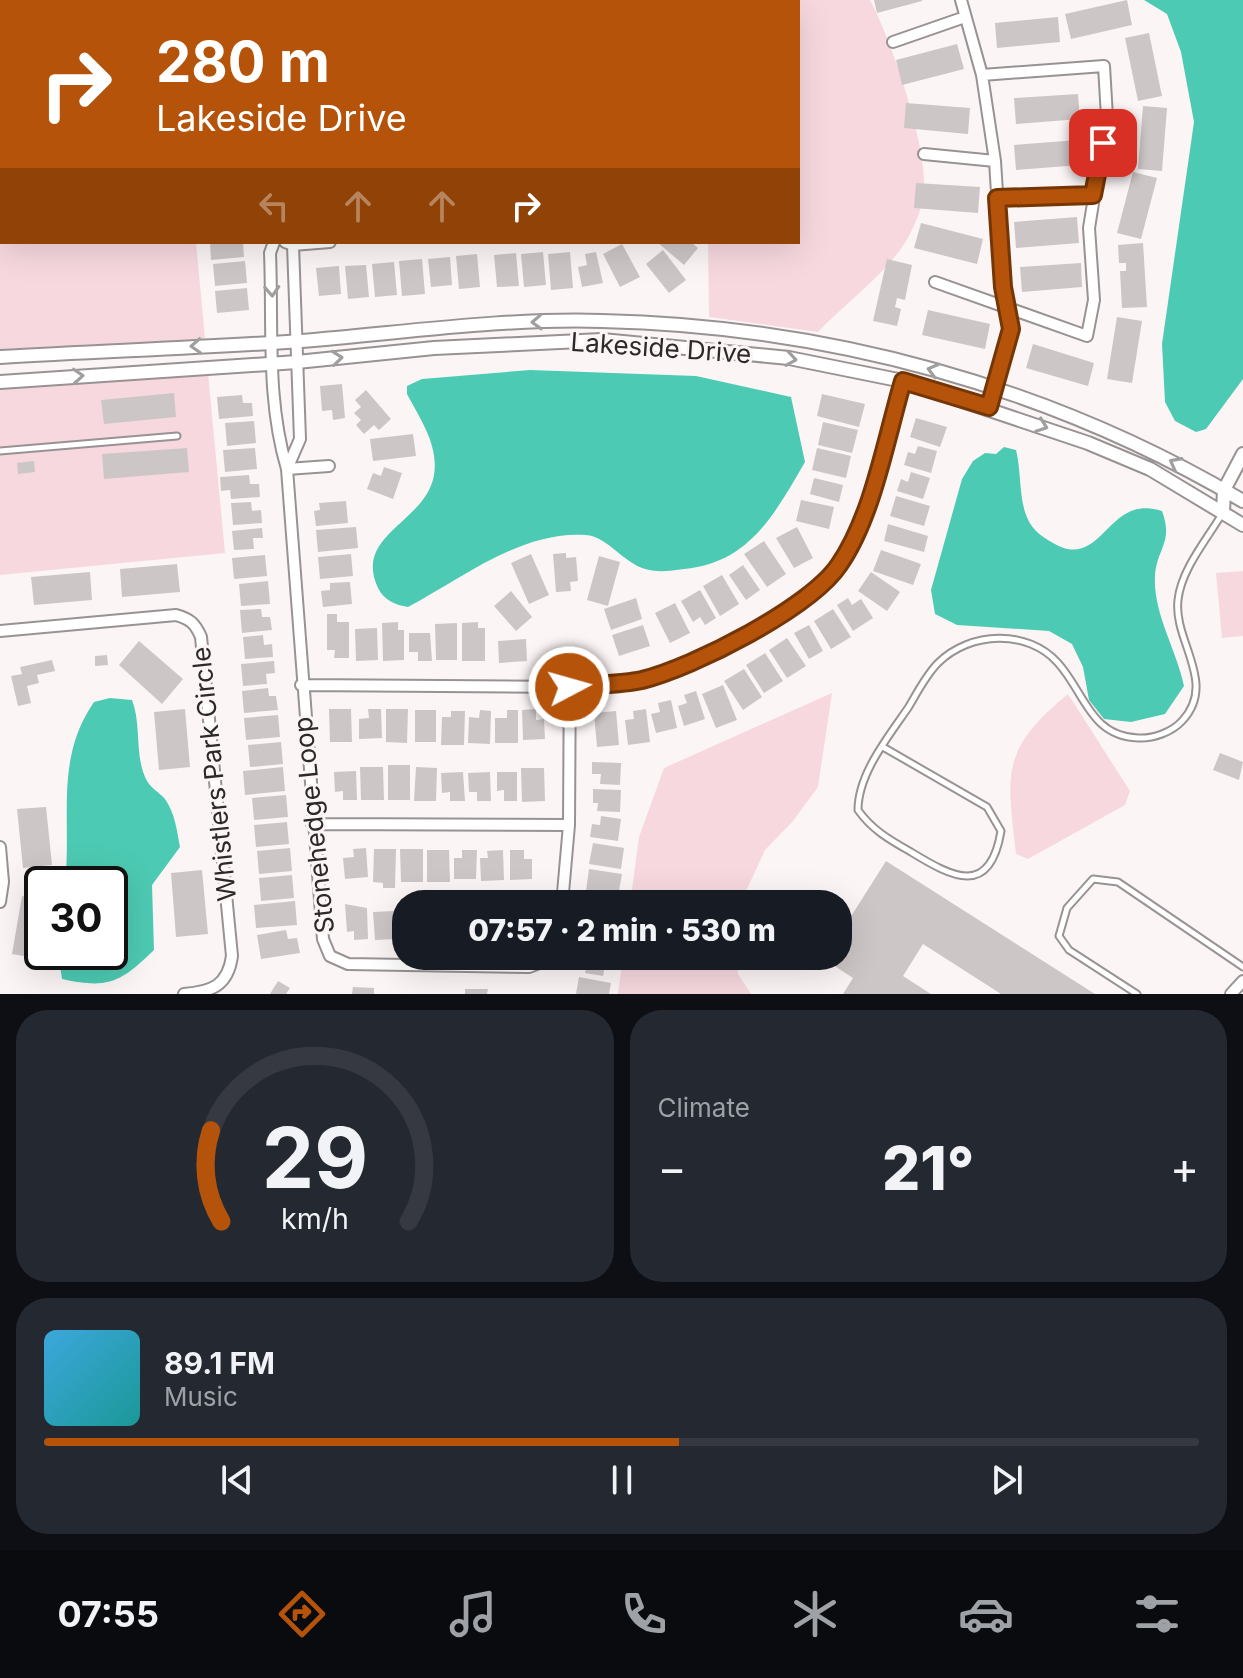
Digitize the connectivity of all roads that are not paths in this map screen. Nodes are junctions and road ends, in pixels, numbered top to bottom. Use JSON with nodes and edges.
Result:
{"nodes":[{"id":1,"x":961,"y":0,"type":"edge"},
{"id":2,"x":965,"y":17,"type":"junction"},
{"id":3,"x":893,"y":42,"type":"dead end"},
{"id":4,"x":982,"y":75,"type":"junction"},
{"id":5,"x":924,"y":154,"type":"dead end"},
{"id":6,"x":995,"y":161,"type":"junction"},
{"id":7,"x":1093,"y":195,"type":"junction"},
{"id":8,"x":997,"y":198,"type":"junction"},
{"id":9,"x":273,"y":244,"type":"edge"},
{"id":10,"x":289,"y":244,"type":"edge"},
{"id":11,"x":935,"y":282,"type":"dead end"},
{"id":12,"x":1007,"y":307,"type":"junction"},
{"id":13,"x":297,"y":341,"type":"junction"},
{"id":14,"x":274,"y":342,"type":"junction"},
{"id":15,"x":0,"y":357,"type":"edge"},
{"id":16,"x":297,"y":362,"type":"junction"},
{"id":17,"x":270,"y":363,"type":"junction"},
{"id":18,"x":903,"y":381,"type":"junction"},
{"id":19,"x":0,"y":382,"type":"edge"},
{"id":20,"x":996,"y":386,"type":"junction"},
{"id":21,"x":989,"y":407,"type":"junction"},
{"id":22,"x":177,"y":436,"type":"dead end"},
{"id":23,"x":0,"y":451,"type":"edge"},
{"id":24,"x":1243,"y":454,"type":"edge"},
{"id":25,"x":329,"y":466,"type":"dead end"},
{"id":26,"x":287,"y":469,"type":"junction"},
{"id":27,"x":1224,"y":490,"type":"junction"},
{"id":28,"x":1243,"y":502,"type":"edge"},
{"id":29,"x":1223,"y":513,"type":"junction"},
{"id":30,"x":1243,"y":525,"type":"edge"},
{"id":31,"x":0,"y":631,"type":"edge"},
{"id":32,"x":570,"y":655,"type":"dead end"},
{"id":33,"x":301,"y":685,"type":"junction"},
{"id":34,"x":569,"y":687,"type":"junction"},
{"id":35,"x":883,"y":747,"type":"junction"},
{"id":36,"x":312,"y":824,"type":"junction"},
{"id":37,"x":569,"y":825,"type":"junction"},
{"id":38,"x":0,"y":847,"type":"edge"},
{"id":39,"x":563,"y":890,"type":"edge"},
{"id":40,"x":0,"y":902,"type":"edge"},
{"id":41,"x":392,"y":965,"type":"edge"},
{"id":42,"x":1243,"y":967,"type":"edge"},
{"id":43,"x":1243,"y":981,"type":"edge"},
{"id":44,"x":184,"y":994,"type":"edge"},
{"id":45,"x":1137,"y":994,"type":"edge"},
{"id":46,"x":1231,"y":994,"type":"edge"}],
"edges":[{"from":1,"to":2,"type":"street"},
{"from":2,"to":3,"type":"street"},
{"from":2,"to":4,"type":"street"},
{"from":4,"to":6,"type":"street"},
{"from":4,"to":7,"type":"street"},
{"from":5,"to":6,"type":"street"},
{"from":6,"to":8,"type":"street"},
{"from":7,"to":8,"type":"street"},
{"from":7,"to":12,"type":"street"},
{"from":8,"to":12,"type":"street"},
{"from":9,"to":14,"type":"street","name":"Stonehedge Loop","one_way":true},
{"from":10,"to":13,"type":"street","name":"Stonehedge Loop"},
{"from":11,"to":12,"type":"street"},
{"from":12,"to":20,"type":"street"},
{"from":13,"to":14,"type":"street","name":"Lakeside Drive"},
{"from":13,"to":16,"type":"street","name":"Stonehedge Loop"},
{"from":20,"to":13,"type":"street","name":"Lakeside Drive","one_way":true},
{"from":14,"to":15,"type":"street","name":"Lakeside Drive","one_way":true},
{"from":14,"to":17,"type":"street","name":"Stonehedge Loop"},
{"from":16,"to":17,"type":"street","name":"Lakeside Drive"},
{"from":16,"to":18,"type":"street","name":"Lakeside Drive","one_way":true},
{"from":16,"to":26,"type":"street","name":"Stonehedge Loop"},
{"from":19,"to":17,"type":"street","name":"Lakeside Drive","one_way":true},
{"from":17,"to":26,"type":"street","name":"Stonehedge Loop"},
{"from":18,"to":21,"type":"street","name":"Lakeside Drive"},
{"from":18,"to":34,"type":"street"},
{"from":20,"to":21,"type":"street"},
{"from":27,"to":20,"type":"street","name":"Lakeside Drive","one_way":true},
{"from":21,"to":29,"type":"street","name":"Lakeside Drive","one_way":true},
{"from":22,"to":23,"type":"lane"},
{"from":24,"to":27,"type":"street"},
{"from":25,"to":26,"type":"street"},
{"from":26,"to":33,"type":"street","name":"Stonehedge Loop"},
{"from":27,"to":28,"type":"street","name":"Lakeside Drive"},
{"from":27,"to":29,"type":"street"},
{"from":28,"to":29,"type":"street"},
{"from":29,"to":30,"type":"street","name":"Lakeside Drive"},
{"from":29,"to":35,"type":"lane"},
{"from":31,"to":44,"type":"street","name":"Whistlers Park Circle"},
{"from":32,"to":34,"type":"street"},
{"from":33,"to":34,"type":"street"},
{"from":33,"to":36,"type":"street","name":"Stonehedge Loop"},
{"from":34,"to":37,"type":"street"},
{"from":35,"to":35,"type":"lane"},
{"from":36,"to":37,"type":"street"},
{"from":36,"to":41,"type":"street","name":"Stonehedge Loop"},
{"from":37,"to":39,"type":"street"},
{"from":38,"to":40,"type":"street"},
{"from":42,"to":45,"type":"lane"},
{"from":43,"to":46,"type":"street"}]}
